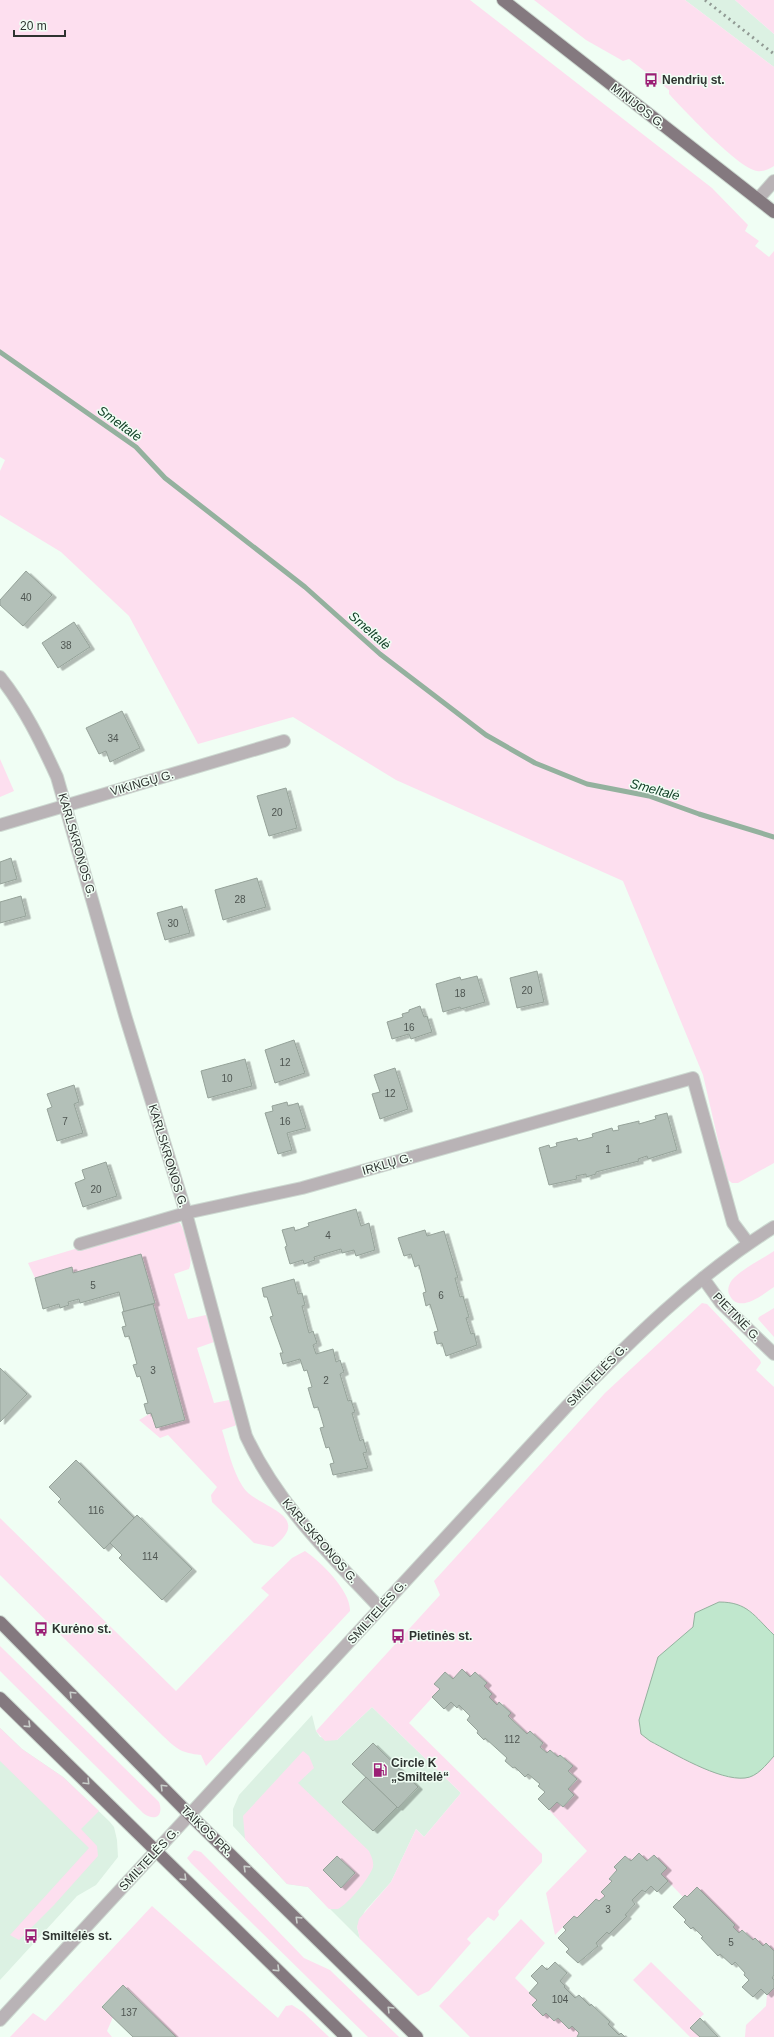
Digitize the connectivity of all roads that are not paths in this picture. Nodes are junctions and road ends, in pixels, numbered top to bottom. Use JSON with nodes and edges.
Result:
{"nodes":[{"id":1,"x":502,"y":0,"type":"edge"},
{"id":2,"x":774,"y":181,"type":"edge"},
{"id":3,"x":758,"y":199,"type":"junction"},
{"id":4,"x":774,"y":212,"type":"edge"},
{"id":5,"x":0,"y":677,"type":"edge"},
{"id":6,"x":284,"y":741,"type":"dead end"},
{"id":7,"x":66,"y":806,"type":"junction"},
{"id":8,"x":0,"y":826,"type":"edge"},
{"id":9,"x":186,"y":1213,"type":"junction"},
{"id":10,"x":774,"y":1227,"type":"edge"},
{"id":11,"x":748,"y":1243,"type":"junction"},
{"id":12,"x":80,"y":1244,"type":"dead end"},
{"id":13,"x":703,"y":1278,"type":"junction"},
{"id":14,"x":774,"y":1354,"type":"edge"},
{"id":15,"x":380,"y":1608,"type":"junction"},
{"id":16,"x":0,"y":1622,"type":"edge"},
{"id":17,"x":0,"y":1698,"type":"edge"},
{"id":18,"x":190,"y":1814,"type":"junction"},
{"id":19,"x":156,"y":1851,"type":"junction"},
{"id":20,"x":0,"y":2020,"type":"edge"},
{"id":21,"x":346,"y":2037,"type":"edge"},
{"id":22,"x":417,"y":2037,"type":"edge"}],
"edges":[{"from":1,"to":3,"type":"main road","name":"MINIJOS G."},
{"from":2,"to":3,"type":"street"},
{"from":3,"to":4,"type":"main road","name":"MINIJOS G."},
{"from":5,"to":7,"type":"street","name":"KARLSKRONOS G."},
{"from":6,"to":7,"type":"street","name":"VIKINGŲ G."},
{"from":7,"to":8,"type":"street","name":"VIKINGŲ G."},
{"from":7,"to":9,"type":"street","name":"KARLSKRONOS G."},
{"from":9,"to":11,"type":"street","name":"IRKLŲ G."},
{"from":9,"to":12,"type":"street","name":"IRKLŲ G."},
{"from":9,"to":15,"type":"street","name":"KARLSKRONOS G."},
{"from":10,"to":11,"type":"street","name":"SMILTELĖS G."},
{"from":11,"to":13,"type":"street","name":"SMILTELĖS G."},
{"from":13,"to":14,"type":"street","name":"PIETINĖ G."},
{"from":13,"to":15,"type":"street","name":"SMILTELĖS G."},
{"from":15,"to":18,"type":"street","name":"SMILTELĖS G."},
{"from":18,"to":16,"type":"main road","name":"TAIKOS PR.","one_way":true},
{"from":17,"to":19,"type":"main road","one_way":true},
{"from":18,"to":19,"type":"street","name":"SMILTELĖS G."},
{"from":22,"to":18,"type":"main road","name":"TAIKOS PR.","one_way":true},
{"from":19,"to":20,"type":"street","name":"SMILTELĖS G."},
{"from":19,"to":21,"type":"main road","one_way":true}]}
